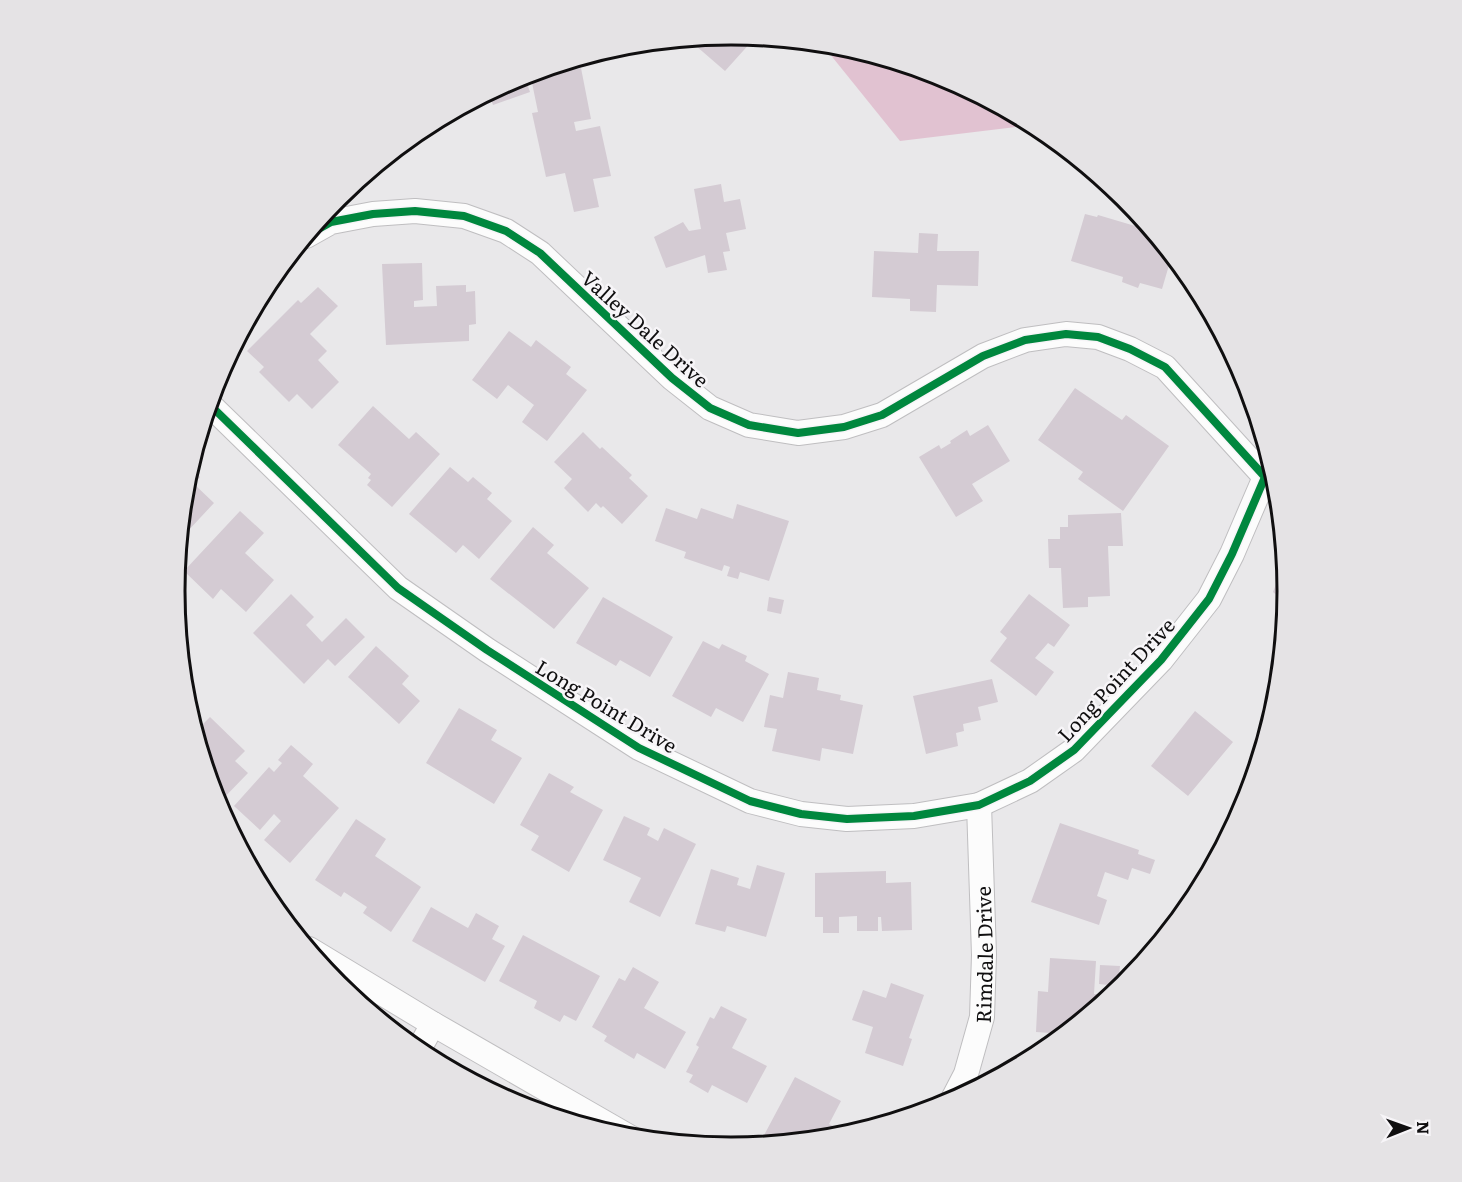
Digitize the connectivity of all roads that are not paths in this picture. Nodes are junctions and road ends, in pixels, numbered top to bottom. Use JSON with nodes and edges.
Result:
{"nodes":[{"id":1,"x":326,"y":225,"type":"edge"},
{"id":2,"x":216,"y":411,"type":"edge"},
{"id":3,"x":1262,"y":465,"type":"edge"},
{"id":4,"x":1266,"y":479,"type":"edge"},
{"id":5,"x":979,"y":805,"type":"junction"},
{"id":6,"x":331,"y":962,"type":"edge"},
{"id":7,"x":433,"y":1024,"type":"junction"},
{"id":8,"x":423,"y":1042,"type":"edge"},
{"id":9,"x":960,"y":1086,"type":"edge"},
{"id":10,"x":602,"y":1121,"type":"edge"}],
"edges":[{"from":1,"to":3,"type":"street","name":"Valley Dale Drive"},
{"from":2,"to":5,"type":"street","name":"Long Point Drive"},
{"from":4,"to":5,"type":"street","name":"Long Point Drive"},
{"from":5,"to":9,"type":"street","name":"Rimdale Drive"},
{"from":6,"to":7,"type":"street"},
{"from":7,"to":8,"type":"street"},
{"from":7,"to":10,"type":"street"}]}
